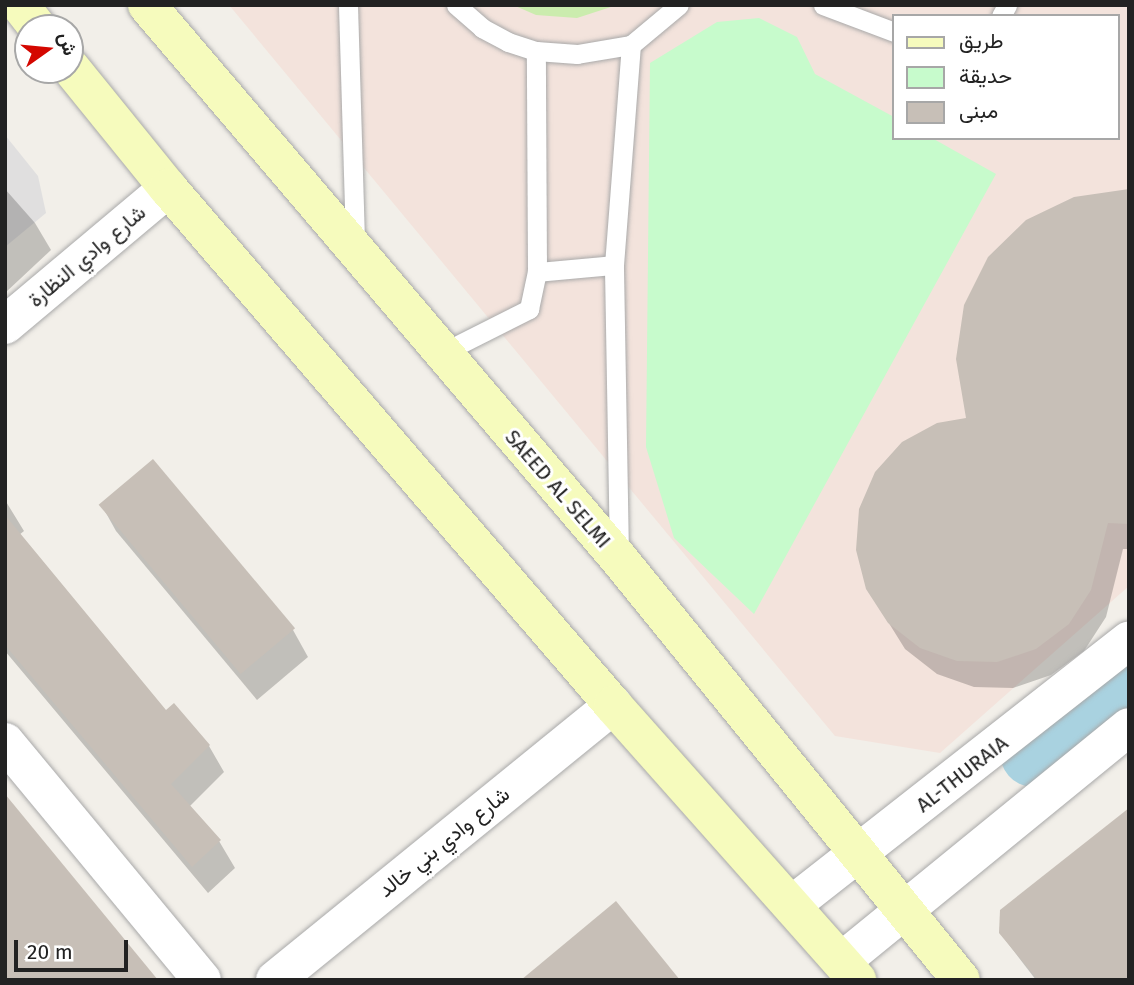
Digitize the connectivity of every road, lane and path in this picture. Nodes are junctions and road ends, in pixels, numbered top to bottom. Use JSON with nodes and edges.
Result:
{"nodes":[{"id":1,"x":147,"y":5,"type":"edge"},
{"id":2,"x":348,"y":5,"type":"edge"},
{"id":3,"x":456,"y":5,"type":"edge"},
{"id":4,"x":679,"y":5,"type":"edge"},
{"id":5,"x":823,"y":5,"type":"edge"},
{"id":6,"x":892,"y":31,"type":"edge"},
{"id":7,"x":631,"y":44,"type":"junction"},
{"id":8,"x":536,"y":51,"type":"junction"},
{"id":9,"x":84,"y":84,"type":"edge"},
{"id":10,"x":168,"y":188,"type":"junction"},
{"id":11,"x":355,"y":246,"type":"junction"},
{"id":12,"x":614,"y":265,"type":"junction"},
{"id":13,"x":537,"y":272,"type":"junction"},
{"id":14,"x":5,"y":325,"type":"edge"},
{"id":15,"x":440,"y":354,"type":"junction"},
{"id":16,"x":619,"y":559,"type":"junction"},
{"id":17,"x":1129,"y":641,"type":"edge"},
{"id":18,"x":613,"y":705,"type":"junction"},
{"id":19,"x":1129,"y":727,"type":"edge"},
{"id":20,"x":5,"y":742,"type":"edge"},
{"id":21,"x":858,"y":855,"type":"junction"},
{"id":22,"x":793,"y":904,"type":"junction"},
{"id":23,"x":901,"y":909,"type":"junction"},
{"id":24,"x":849,"y":970,"type":"edge"},
{"id":25,"x":202,"y":980,"type":"edge"},
{"id":26,"x":275,"y":980,"type":"edge"},
{"id":27,"x":961,"y":980,"type":"edge"}],
"edges":[{"from":1,"to":11,"type":"street","name":"SAEED AL SELMI"},
{"from":2,"to":11,"type":"lane"},
{"from":3,"to":8,"type":"lane"},
{"from":4,"to":7,"type":"lane"},
{"from":5,"to":6,"type":"lane"},
{"from":7,"to":8,"type":"lane"},
{"from":7,"to":12,"type":"lane"},
{"from":8,"to":13,"type":"lane"},
{"from":9,"to":10,"type":"street"},
{"from":10,"to":14,"type":"street","name":"شارع وادي النظارة"},
{"from":10,"to":18,"type":"street"},
{"from":11,"to":15,"type":"street","name":"SAEED AL SELMI"},
{"from":12,"to":13,"type":"lane"},
{"from":12,"to":16,"type":"lane"},
{"from":13,"to":15,"type":"lane"},
{"from":15,"to":16,"type":"street","name":"SAEED AL SELMI"},
{"from":16,"to":21,"type":"street","name":"SAEED AL SELMI"},
{"from":17,"to":21,"type":"street","name":"AL-THURAIA"},
{"from":18,"to":22,"type":"street"},
{"from":18,"to":26,"type":"street","name":"شارع وادي بني خالد"},
{"from":19,"to":23,"type":"street"},
{"from":20,"to":25,"type":"street"},
{"from":21,"to":22,"type":"street","name":"AL-THURAIA"},
{"from":21,"to":23,"type":"street","name":"SAEED AL SELMI"},
{"from":22,"to":24,"type":"street"},
{"from":23,"to":24,"type":"street"},
{"from":23,"to":27,"type":"street","name":"SAEED AL SELMI"}]}
